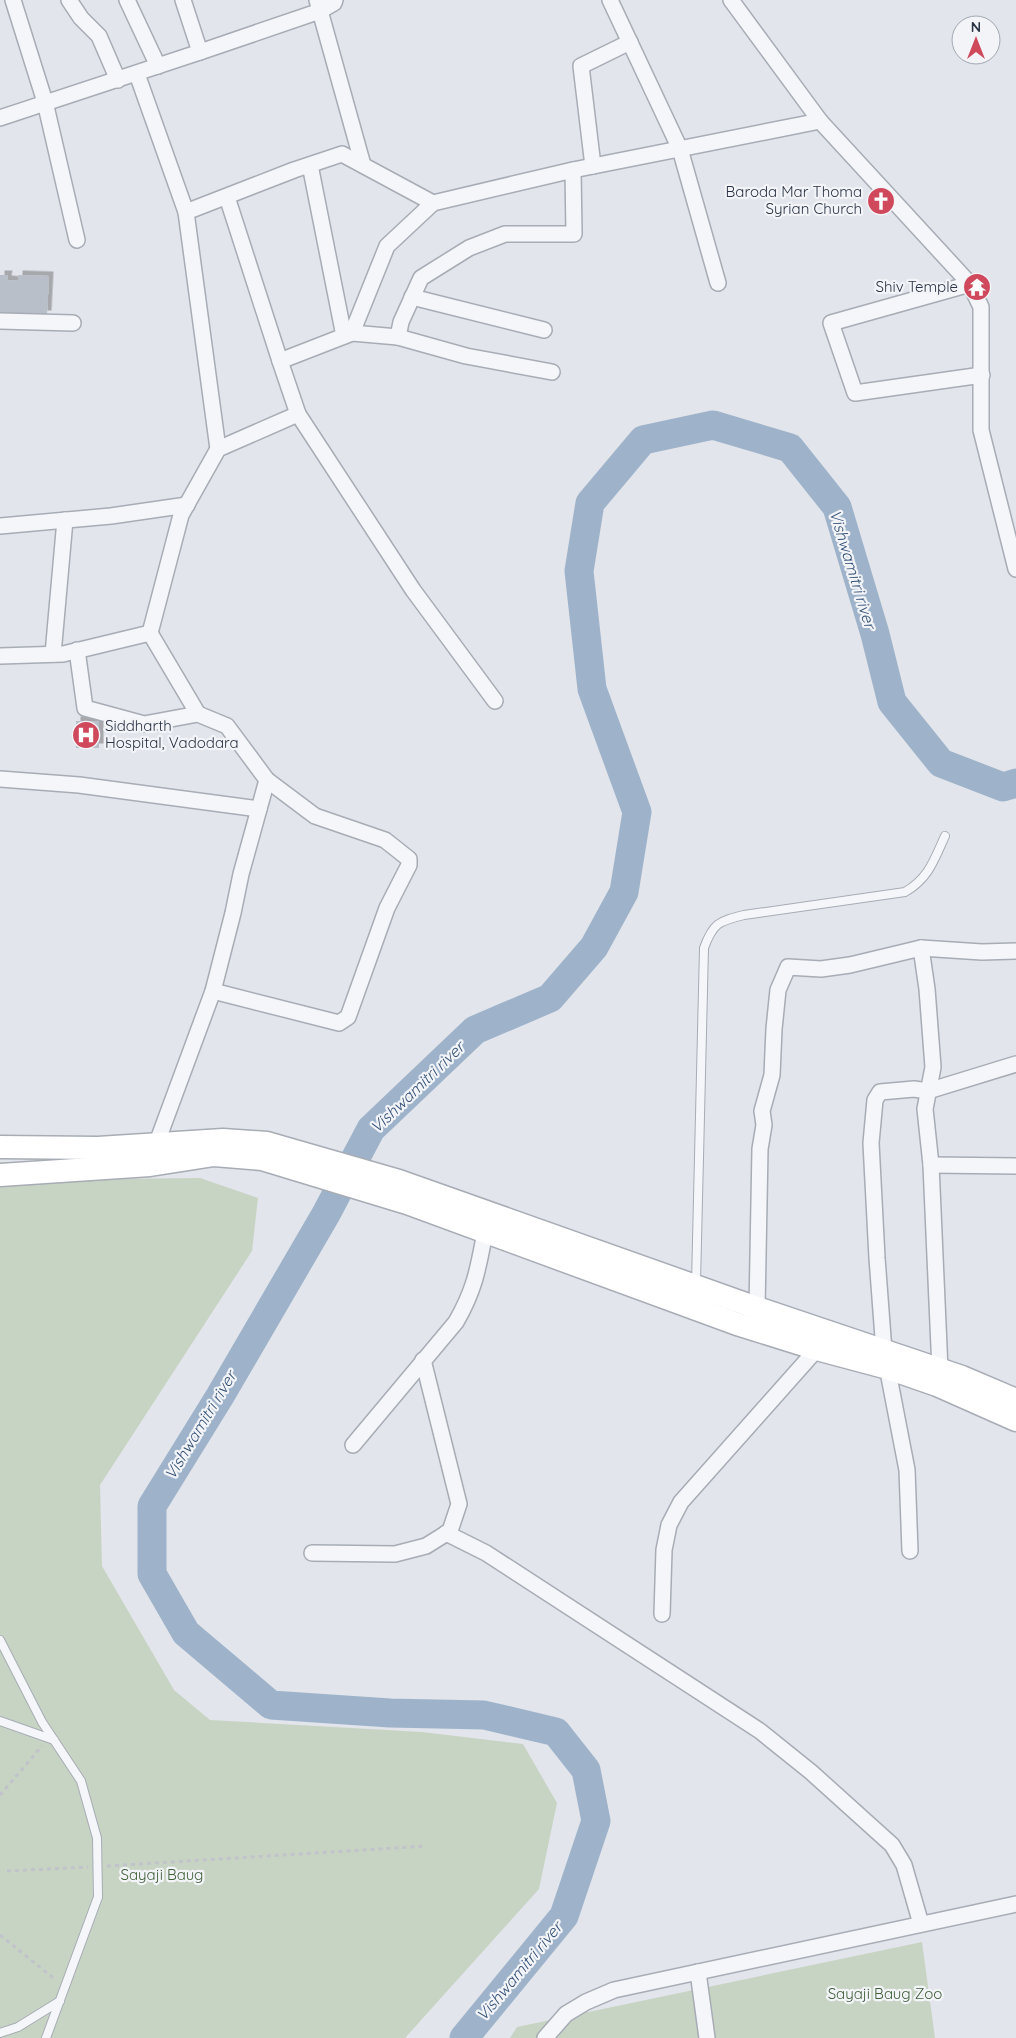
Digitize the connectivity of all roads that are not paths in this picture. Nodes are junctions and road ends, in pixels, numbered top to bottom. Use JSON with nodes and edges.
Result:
{"nodes":[{"id":1,"x":13,"y":0,"type":"edge"},
{"id":2,"x":69,"y":0,"type":"edge"},
{"id":3,"x":127,"y":0,"type":"edge"},
{"id":4,"x":183,"y":0,"type":"edge"},
{"id":5,"x":336,"y":0,"type":"edge"},
{"id":6,"x":610,"y":0,"type":"edge"},
{"id":7,"x":731,"y":0,"type":"edge"},
{"id":8,"x":319,"y":6,"type":"edge"},
{"id":9,"x":630,"y":42,"type":"junction"},
{"id":10,"x":200,"y":52,"type":"junction"},
{"id":11,"x":158,"y":66,"type":"junction"},
{"id":12,"x":137,"y":74,"type":"junction"},
{"id":13,"x":118,"y":80,"type":"junction"},
{"id":14,"x":45,"y":102,"type":"junction"},
{"id":15,"x":0,"y":118,"type":"edge"},
{"id":16,"x":820,"y":121,"type":"junction"},
{"id":17,"x":680,"y":149,"type":"junction"},
{"id":18,"x":310,"y":165,"type":"junction"},
{"id":19,"x":363,"y":165,"type":"junction"},
{"id":20,"x":592,"y":166,"type":"junction"},
{"id":21,"x":573,"y":170,"type":"junction"},
{"id":22,"x":227,"y":197,"type":"junction"},
{"id":23,"x":433,"y":203,"type":"junction"},
{"id":24,"x":186,"y":212,"type":"junction"},
{"id":25,"x":77,"y":240,"type":"dead end"},
{"id":26,"x":718,"y":283,"type":"dead end"},
{"id":27,"x":970,"y":284,"type":"junction"},
{"id":28,"x":412,"y":298,"type":"junction"},
{"id":29,"x":0,"y":321,"type":"edge"},
{"id":30,"x":74,"y":323,"type":"dead end"},
{"id":31,"x":544,"y":330,"type":"dead end"},
{"id":32,"x":348,"y":335,"type":"junction"},
{"id":33,"x":398,"y":337,"type":"junction"},
{"id":34,"x":280,"y":361,"type":"junction"},
{"id":35,"x":552,"y":372,"type":"dead end"},
{"id":36,"x":982,"y":375,"type":"junction"},
{"id":37,"x":298,"y":414,"type":"junction"},
{"id":38,"x":218,"y":449,"type":"junction"},
{"id":39,"x":187,"y":505,"type":"junction"},
{"id":40,"x":64,"y":520,"type":"junction"},
{"id":41,"x":0,"y":526,"type":"edge"},
{"id":42,"x":1016,"y":569,"type":"edge"},
{"id":43,"x":150,"y":633,"type":"junction"},
{"id":44,"x":77,"y":650,"type":"junction"},
{"id":45,"x":53,"y":654,"type":"junction"},
{"id":46,"x":0,"y":656,"type":"edge"},
{"id":47,"x":495,"y":700,"type":"dead end"},
{"id":48,"x":198,"y":714,"type":"junction"},
{"id":49,"x":0,"y":779,"type":"edge"},
{"id":50,"x":266,"y":780,"type":"junction"},
{"id":51,"x":259,"y":809,"type":"junction"},
{"id":52,"x":946,"y":836,"type":"dead end"},
{"id":53,"x":921,"y":948,"type":"junction"},
{"id":54,"x":1016,"y":951,"type":"edge"},
{"id":55,"x":213,"y":992,"type":"junction"},
{"id":56,"x":1016,"y":1064,"type":"edge"},
{"id":57,"x":928,"y":1091,"type":"junction"},
{"id":58,"x":156,"y":1145,"type":"junction"},
{"id":59,"x":0,"y":1147,"type":"edge"},
{"id":60,"x":265,"y":1151,"type":"junction"},
{"id":61,"x":931,"y":1165,"type":"junction"},
{"id":62,"x":1016,"y":1166,"type":"edge"},
{"id":63,"x":0,"y":1176,"type":"edge"},
{"id":64,"x":485,"y":1232,"type":"junction"},
{"id":65,"x":696,"y":1287,"type":"junction"},
{"id":66,"x":757,"y":1308,"type":"junction"},
{"id":67,"x":817,"y":1349,"type":"junction"},
{"id":68,"x":886,"y":1359,"type":"junction"},
{"id":69,"x":424,"y":1360,"type":"junction"},
{"id":70,"x":940,"y":1370,"type":"junction"},
{"id":71,"x":1016,"y":1400,"type":"edge"},
{"id":72,"x":1016,"y":1420,"type":"edge"},
{"id":73,"x":352,"y":1445,"type":"dead end"},
{"id":74,"x":446,"y":1533,"type":"junction"},
{"id":75,"x":910,"y":1551,"type":"dead end"},
{"id":76,"x":312,"y":1553,"type":"dead end"},
{"id":77,"x":662,"y":1614,"type":"dead end"},
{"id":78,"x":0,"y":1640,"type":"edge"},
{"id":79,"x":0,"y":1721,"type":"edge"},
{"id":80,"x":51,"y":1739,"type":"junction"},
{"id":81,"x":1016,"y":1904,"type":"edge"},
{"id":82,"x":921,"y":1924,"type":"junction"},
{"id":83,"x":698,"y":1972,"type":"junction"},
{"id":84,"x":60,"y":2001,"type":"junction"},
{"id":85,"x":0,"y":2033,"type":"edge"},
{"id":86,"x":46,"y":2038,"type":"edge"},
{"id":87,"x":544,"y":2038,"type":"edge"},
{"id":88,"x":707,"y":2038,"type":"edge"}],
"edges":[{"from":1,"to":14,"type":"street"},
{"from":2,"to":13,"type":"street"},
{"from":3,"to":11,"type":"street"},
{"from":4,"to":10,"type":"street"},
{"from":5,"to":8,"type":"street"},
{"from":6,"to":9,"type":"street"},
{"from":7,"to":16,"type":"street"},
{"from":8,"to":10,"type":"street"},
{"from":8,"to":19,"type":"street"},
{"from":9,"to":17,"type":"street"},
{"from":9,"to":20,"type":"street"},
{"from":10,"to":11,"type":"street"},
{"from":11,"to":12,"type":"street"},
{"from":12,"to":13,"type":"street"},
{"from":12,"to":24,"type":"street"},
{"from":13,"to":14,"type":"street"},
{"from":14,"to":15,"type":"street"},
{"from":14,"to":25,"type":"street"},
{"from":16,"to":17,"type":"street"},
{"from":16,"to":27,"type":"street"},
{"from":17,"to":20,"type":"street"},
{"from":17,"to":26,"type":"street"},
{"from":18,"to":19,"type":"street"},
{"from":18,"to":22,"type":"street"},
{"from":18,"to":32,"type":"street"},
{"from":19,"to":23,"type":"street"},
{"from":20,"to":21,"type":"street"},
{"from":21,"to":23,"type":"street"},
{"from":21,"to":28,"type":"street"},
{"from":22,"to":24,"type":"street"},
{"from":22,"to":34,"type":"street"},
{"from":23,"to":32,"type":"street"},
{"from":24,"to":38,"type":"street"},
{"from":27,"to":36,"type":"street"},
{"from":27,"to":36,"type":"street"},
{"from":28,"to":31,"type":"street"},
{"from":28,"to":33,"type":"street"},
{"from":29,"to":30,"type":"street"},
{"from":32,"to":33,"type":"street"},
{"from":32,"to":34,"type":"street"},
{"from":33,"to":35,"type":"street"},
{"from":34,"to":37,"type":"street"},
{"from":36,"to":42,"type":"street"},
{"from":37,"to":38,"type":"street"},
{"from":37,"to":47,"type":"street"},
{"from":38,"to":39,"type":"street"},
{"from":39,"to":40,"type":"street"},
{"from":39,"to":43,"type":"street"},
{"from":40,"to":41,"type":"street"},
{"from":40,"to":45,"type":"street"},
{"from":43,"to":44,"type":"street"},
{"from":43,"to":48,"type":"street"},
{"from":44,"to":45,"type":"street"},
{"from":44,"to":48,"type":"street"},
{"from":45,"to":46,"type":"street"},
{"from":48,"to":50,"type":"street"},
{"from":49,"to":51,"type":"street"},
{"from":50,"to":51,"type":"street"},
{"from":50,"to":55,"type":"street"},
{"from":51,"to":55,"type":"street"},
{"from":52,"to":65,"type":"lane"},
{"from":53,"to":54,"type":"street"},
{"from":53,"to":57,"type":"street"},
{"from":53,"to":66,"type":"street"},
{"from":55,"to":58,"type":"street"},
{"from":56,"to":57,"type":"street"},
{"from":57,"to":61,"type":"street"},
{"from":57,"to":68,"type":"street"},
{"from":58,"to":59,"type":"street"},
{"from":58,"to":60,"type":"street"},
{"from":60,"to":63,"type":"street"},
{"from":60,"to":64,"type":"street"},
{"from":60,"to":65,"type":"street"},
{"from":61,"to":62,"type":"street"},
{"from":61,"to":70,"type":"street"},
{"from":64,"to":67,"type":"street"},
{"from":64,"to":69,"type":"street"},
{"from":65,"to":66,"type":"street"},
{"from":66,"to":68,"type":"street"},
{"from":67,"to":68,"type":"street"},
{"from":67,"to":77,"type":"street"},
{"from":68,"to":70,"type":"street"},
{"from":68,"to":72,"type":"street"},
{"from":68,"to":75,"type":"street"},
{"from":69,"to":73,"type":"street"},
{"from":69,"to":74,"type":"street"},
{"from":70,"to":71,"type":"street"},
{"from":74,"to":76,"type":"street"},
{"from":74,"to":82,"type":"street"},
{"from":78,"to":80,"type":"lane"},
{"from":79,"to":80,"type":"lane"},
{"from":80,"to":84,"type":"lane"},
{"from":81,"to":82,"type":"street"},
{"from":82,"to":83,"type":"street"},
{"from":83,"to":87,"type":"street"},
{"from":83,"to":88,"type":"street"},
{"from":84,"to":85,"type":"lane"},
{"from":84,"to":86,"type":"lane"}]}
